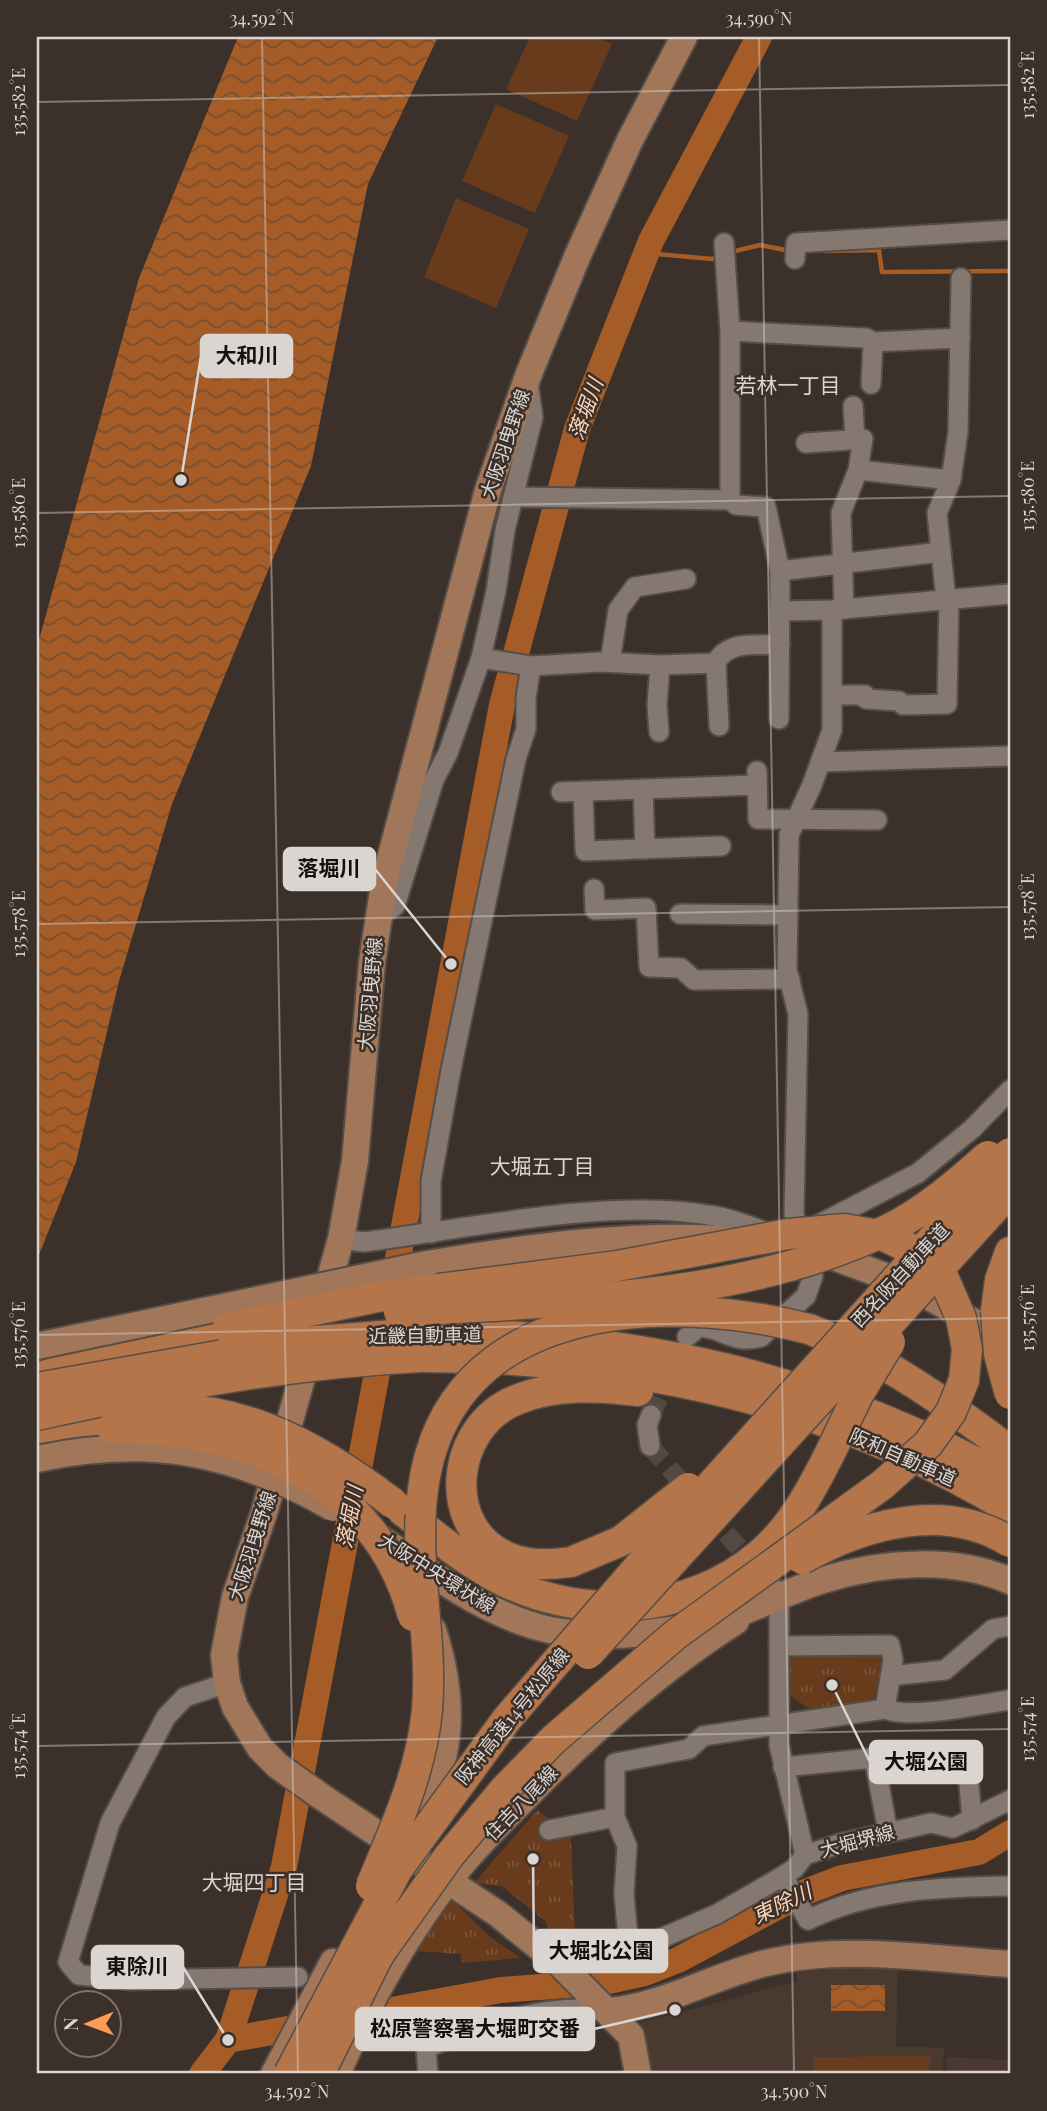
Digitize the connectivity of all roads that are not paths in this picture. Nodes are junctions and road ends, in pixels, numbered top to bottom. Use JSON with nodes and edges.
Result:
{"nodes":[{"id":1,"x":684,"y":37,"type":"edge"},
{"id":2,"x":1010,"y":230,"type":"edge"},
{"id":3,"x":725,"y":251,"type":"dead end"},
{"id":4,"x":796,"y":251,"type":"dead end"},
{"id":5,"x":961,"y":278,"type":"dead end"},
{"id":6,"x":730,"y":331,"type":"junction"},
{"id":7,"x":960,"y":338,"type":"junction"},
{"id":8,"x":873,"y":342,"type":"junction"},
{"id":9,"x":528,"y":376,"type":"junction"},
{"id":10,"x":871,"y":384,"type":"dead end"},
{"id":11,"x":853,"y":406,"type":"dead end"},
{"id":12,"x":855,"y":440,"type":"junction"},
{"id":13,"x":806,"y":443,"type":"dead end"},
{"id":14,"x":858,"y":470,"type":"junction"},
{"id":15,"x":951,"y":480,"type":"junction"},
{"id":16,"x":521,"y":497,"type":"junction"},
{"id":17,"x":730,"y":500,"type":"junction"},
{"id":18,"x":941,"y":552,"type":"junction"},
{"id":19,"x":843,"y":562,"type":"junction"},
{"id":20,"x":780,"y":571,"type":"junction"},
{"id":21,"x":687,"y":579,"type":"dead end"},
{"id":22,"x":1010,"y":594,"type":"edge"},
{"id":23,"x":947,"y":600,"type":"junction"},
{"id":24,"x":838,"y":610,"type":"junction"},
{"id":25,"x":780,"y":611,"type":"junction"},
{"id":26,"x":780,"y":645,"type":"junction"},
{"id":27,"x":481,"y":657,"type":"junction"},
{"id":28,"x":610,"y":662,"type":"junction"},
{"id":29,"x":716,"y":663,"type":"junction"},
{"id":30,"x":660,"y":665,"type":"junction"},
{"id":31,"x":531,"y":666,"type":"junction"},
{"id":32,"x":832,"y":695,"type":"junction"},
{"id":33,"x":779,"y":719,"type":"dead end"},
{"id":34,"x":719,"y":726,"type":"dead end"},
{"id":35,"x":659,"y":732,"type":"dead end"},
{"id":36,"x":1010,"y":756,"type":"edge"},
{"id":37,"x":820,"y":762,"type":"junction"},
{"id":38,"x":643,"y":789,"type":"junction"},
{"id":39,"x":583,"y":791,"type":"junction"},
{"id":40,"x":561,"y":792,"type":"dead end"},
{"id":41,"x":877,"y":820,"type":"dead end"},
{"id":42,"x":795,"y":821,"type":"junction"},
{"id":43,"x":721,"y":846,"type":"dead end"},
{"id":44,"x":645,"y":849,"type":"junction"},
{"id":45,"x":594,"y":889,"type":"dead end"},
{"id":46,"x":680,"y":914,"type":"dead end"},
{"id":47,"x":788,"y":915,"type":"junction"},
{"id":48,"x":378,"y":918,"type":"junction"},
{"id":49,"x":790,"y":979,"type":"junction"},
{"id":50,"x":1010,"y":1090,"type":"edge"},
{"id":51,"x":1010,"y":1136,"type":"edge"},
{"id":52,"x":1010,"y":1153,"type":"edge"},
{"id":53,"x":1010,"y":1191,"type":"edge"},
{"id":54,"x":978,"y":1227,"type":"junction"},
{"id":55,"x":424,"y":1234,"type":"junction"},
{"id":56,"x":352,"y":1240,"type":"junction"},
{"id":57,"x":805,"y":1247,"type":"junction"},
{"id":58,"x":1010,"y":1252,"type":"edge"},
{"id":59,"x":881,"y":1295,"type":"junction"},
{"id":60,"x":228,"y":1328,"type":"junction"},
{"id":61,"x":687,"y":1337,"type":"dead end"},
{"id":62,"x":1010,"y":1341,"type":"edge"},
{"id":63,"x":420,"y":1345,"type":"junction"},
{"id":64,"x":37,"y":1346,"type":"edge"},
{"id":65,"x":37,"y":1378,"type":"edge"},
{"id":66,"x":37,"y":1388,"type":"edge"},
{"id":67,"x":1010,"y":1394,"type":"edge"},
{"id":68,"x":810,"y":1413,"type":"junction"},
{"id":69,"x":37,"y":1415,"type":"edge"},
{"id":70,"x":651,"y":1415,"type":"tunnel mouth"},
{"id":71,"x":37,"y":1430,"type":"edge"},
{"id":72,"x":37,"y":1439,"type":"edge"},
{"id":73,"x":650,"y":1446,"type":"tunnel mouth"},
{"id":74,"x":1010,"y":1451,"type":"edge"},
{"id":75,"x":37,"y":1459,"type":"edge"},
{"id":76,"x":1010,"y":1481,"type":"edge"},
{"id":77,"x":1010,"y":1509,"type":"edge"},
{"id":78,"x":355,"y":1522,"type":"junction"},
{"id":79,"x":1010,"y":1542,"type":"edge"},
{"id":80,"x":1010,"y":1581,"type":"edge"},
{"id":81,"x":773,"y":1591,"type":"junction"},
{"id":82,"x":1010,"y":1626,"type":"edge"},
{"id":83,"x":779,"y":1646,"type":"junction"},
{"id":84,"x":890,"y":1676,"type":"junction"},
{"id":85,"x":622,"y":1680,"type":"junction"},
{"id":86,"x":227,"y":1683,"type":"junction"},
{"id":87,"x":1010,"y":1700,"type":"edge"},
{"id":88,"x":885,"y":1709,"type":"junction"},
{"id":89,"x":427,"y":1710,"type":"junction"},
{"id":90,"x":779,"y":1724,"type":"junction"},
{"id":91,"x":783,"y":1767,"type":"junction"},
{"id":92,"x":944,"y":1768,"type":"dead end"},
{"id":93,"x":1010,"y":1800,"type":"edge"},
{"id":94,"x":615,"y":1817,"type":"junction"},
{"id":95,"x":972,"y":1820,"type":"junction"},
{"id":96,"x":549,"y":1830,"type":"dead end"},
{"id":97,"x":888,"y":1832,"type":"junction"},
{"id":98,"x":401,"y":1850,"type":"junction"},
{"id":99,"x":805,"y":1855,"type":"junction"},
{"id":100,"x":783,"y":1876,"type":"junction"},
{"id":101,"x":448,"y":1881,"type":"junction"},
{"id":102,"x":1010,"y":1886,"type":"edge"},
{"id":103,"x":629,"y":1948,"type":"junction"},
{"id":104,"x":557,"y":1962,"type":"junction"},
{"id":105,"x":1010,"y":1964,"type":"edge"},
{"id":106,"x":381,"y":1969,"type":"junction"},
{"id":107,"x":306,"y":1986,"type":"junction"},
{"id":108,"x":605,"y":2008,"type":"junction"},
{"id":109,"x":305,"y":2041,"type":"junction"},
{"id":110,"x":333,"y":2071,"type":"edge"},
{"id":111,"x":274,"y":2074,"type":"edge"},
{"id":112,"x":289,"y":2074,"type":"edge"},
{"id":113,"x":428,"y":2074,"type":"edge"},
{"id":114,"x":638,"y":2074,"type":"edge"}],
"edges":[{"from":1,"to":9,"type":"main road","name":"大阪羽曳野線"},
{"from":2,"to":4,"type":"street"},
{"from":3,"to":6,"type":"street"},
{"from":5,"to":7,"type":"street"},
{"from":6,"to":8,"type":"street"},
{"from":6,"to":17,"type":"street"},
{"from":7,"to":8,"type":"street"},
{"from":7,"to":15,"type":"street"},
{"from":8,"to":10,"type":"street"},
{"from":9,"to":16,"type":"street"},
{"from":9,"to":48,"type":"main road","name":"大阪羽曳野線"},
{"from":11,"to":12,"type":"street"},
{"from":12,"to":13,"type":"street"},
{"from":12,"to":14,"type":"street"},
{"from":14,"to":15,"type":"street"},
{"from":14,"to":19,"type":"street"},
{"from":15,"to":18,"type":"street"},
{"from":16,"to":17,"type":"street"},
{"from":16,"to":27,"type":"street"},
{"from":17,"to":20,"type":"street"},
{"from":18,"to":19,"type":"street"},
{"from":18,"to":23,"type":"street"},
{"from":19,"to":20,"type":"street"},
{"from":19,"to":24,"type":"street"},
{"from":20,"to":25,"type":"street"},
{"from":21,"to":28,"type":"street"},
{"from":22,"to":23,"type":"street"},
{"from":23,"to":24,"type":"street"},
{"from":23,"to":32,"type":"street"},
{"from":24,"to":25,"type":"street"},
{"from":24,"to":32,"type":"street"},
{"from":25,"to":26,"type":"street"},
{"from":26,"to":29,"type":"street"},
{"from":26,"to":33,"type":"street"},
{"from":27,"to":31,"type":"street"},
{"from":27,"to":48,"type":"street"},
{"from":28,"to":30,"type":"street"},
{"from":28,"to":31,"type":"street"},
{"from":29,"to":30,"type":"street"},
{"from":29,"to":34,"type":"street"},
{"from":30,"to":35,"type":"street"},
{"from":31,"to":55,"type":"street"},
{"from":32,"to":37,"type":"street"},
{"from":36,"to":37,"type":"street"},
{"from":37,"to":42,"type":"street"},
{"from":38,"to":39,"type":"street"},
{"from":38,"to":42,"type":"street"},
{"from":38,"to":44,"type":"street"},
{"from":39,"to":40,"type":"street"},
{"from":39,"to":44,"type":"street"},
{"from":41,"to":42,"type":"street"},
{"from":42,"to":47,"type":"street"},
{"from":43,"to":44,"type":"street"},
{"from":45,"to":49,"type":"street"},
{"from":46,"to":47,"type":"street"},
{"from":47,"to":49,"type":"street"},
{"from":48,"to":56,"type":"main road","name":"大阪羽曳野線"},
{"from":49,"to":57,"type":"street"},
{"from":50,"to":57,"type":"street"},
{"from":51,"to":60,"type":"highway","bridge":true},
{"from":52,"to":59,"type":"highway","name":"西名阪自動車道","bridge":true},
{"from":53,"to":54,"type":"highway","name":"西名阪自動車道","bridge":true},
{"from":54,"to":68,"type":"highway","name":"西名阪自動車道","bridge":true},
{"from":54,"to":68,"type":"highway","bridge":true},
{"from":55,"to":56,"type":"street"},
{"from":55,"to":57,"type":"street"},
{"from":56,"to":86,"type":"main road","name":"大阪羽曳野線"},
{"from":57,"to":61,"type":"street"},
{"from":57,"to":62,"type":"main road"},
{"from":57,"to":64,"type":"main road","bridge":true},
{"from":58,"to":67,"type":"highway","bridge":true},
{"from":59,"to":68,"type":"highway","name":"西名阪自動車道","bridge":true},
{"from":59,"to":68,"type":"highway","bridge":true},
{"from":60,"to":65,"type":"highway"},
{"from":60,"to":85,"type":"highway","bridge":true},
{"from":63,"to":66,"type":"highway","name":"近畿自動車道","bridge":true},
{"from":63,"to":68,"type":"highway","name":"近畿自動車道"},
{"from":63,"to":69,"type":"highway","name":"近畿自動車道","bridge":true},
{"from":68,"to":71,"type":"highway","bridge":true},
{"from":68,"to":76,"type":"highway","name":"阪和自動車道"},
{"from":68,"to":77,"type":"highway","name":"阪和自動車道"},
{"from":68,"to":106,"type":"highway","name":"阪神高速14号松原線","bridge":true},
{"from":68,"to":109,"type":"highway","name":"阪神高速14号松原線","bridge":true},
{"from":70,"to":73,"type":"street"},
{"from":72,"to":89,"type":"highway","bridge":true},
{"from":74,"to":89,"type":"highway","bridge":true},
{"from":75,"to":78,"type":"main road","name":"大阪中央環状線","bridge":true},
{"from":78,"to":81,"type":"main road","name":"大阪中央環状線"},
{"from":78,"to":98,"type":"main road"},
{"from":79,"to":85,"type":"highway","bridge":true},
{"from":80,"to":81,"type":"main road","name":"大阪中央環状線"},
{"from":81,"to":83,"type":"street"},
{"from":81,"to":101,"type":"main road","name":"住吉八尾線"},
{"from":82,"to":84,"type":"street"},
{"from":83,"to":84,"type":"street"},
{"from":83,"to":90,"type":"street"},
{"from":84,"to":88,"type":"street"},
{"from":85,"to":106,"type":"highway","bridge":true},
{"from":86,"to":98,"type":"main road","name":"大阪羽曳野線"},
{"from":86,"to":107,"type":"street"},
{"from":87,"to":88,"type":"street"},
{"from":88,"to":90,"type":"street"},
{"from":89,"to":109,"type":"highway","bridge":true},
{"from":90,"to":91,"type":"street"},
{"from":90,"to":94,"type":"street"},
{"from":91,"to":97,"type":"street"},
{"from":91,"to":99,"type":"street"},
{"from":92,"to":95,"type":"street"},
{"from":93,"to":95,"type":"street","name":"大堀堺線"},
{"from":94,"to":96,"type":"street"},
{"from":94,"to":103,"type":"street"},
{"from":95,"to":97,"type":"street","name":"大堀堺線"},
{"from":97,"to":99,"type":"street","name":"大堀堺線"},
{"from":98,"to":101,"type":"main road","name":"大阪羽曳野線"},
{"from":98,"to":107,"type":"main road"},
{"from":99,"to":100,"type":"street","name":"大堀堺線"},
{"from":100,"to":102,"type":"street"},
{"from":100,"to":103,"type":"street","name":"大堀堺線"},
{"from":101,"to":104,"type":"main road"},
{"from":101,"to":106,"type":"main road","name":"住吉八尾線"},
{"from":103,"to":104,"type":"street","name":"大堀堺線"},
{"from":104,"to":108,"type":"main road"},
{"from":105,"to":108,"type":"main road"},
{"from":106,"to":110,"type":"highway","name":"阪神高速14号松原線","bridge":true},
{"from":107,"to":111,"type":"main road"},
{"from":108,"to":113,"type":"street"},
{"from":108,"to":114,"type":"main road"},
{"from":109,"to":112,"type":"highway","name":"阪神高速14号松原線","bridge":true}]}
